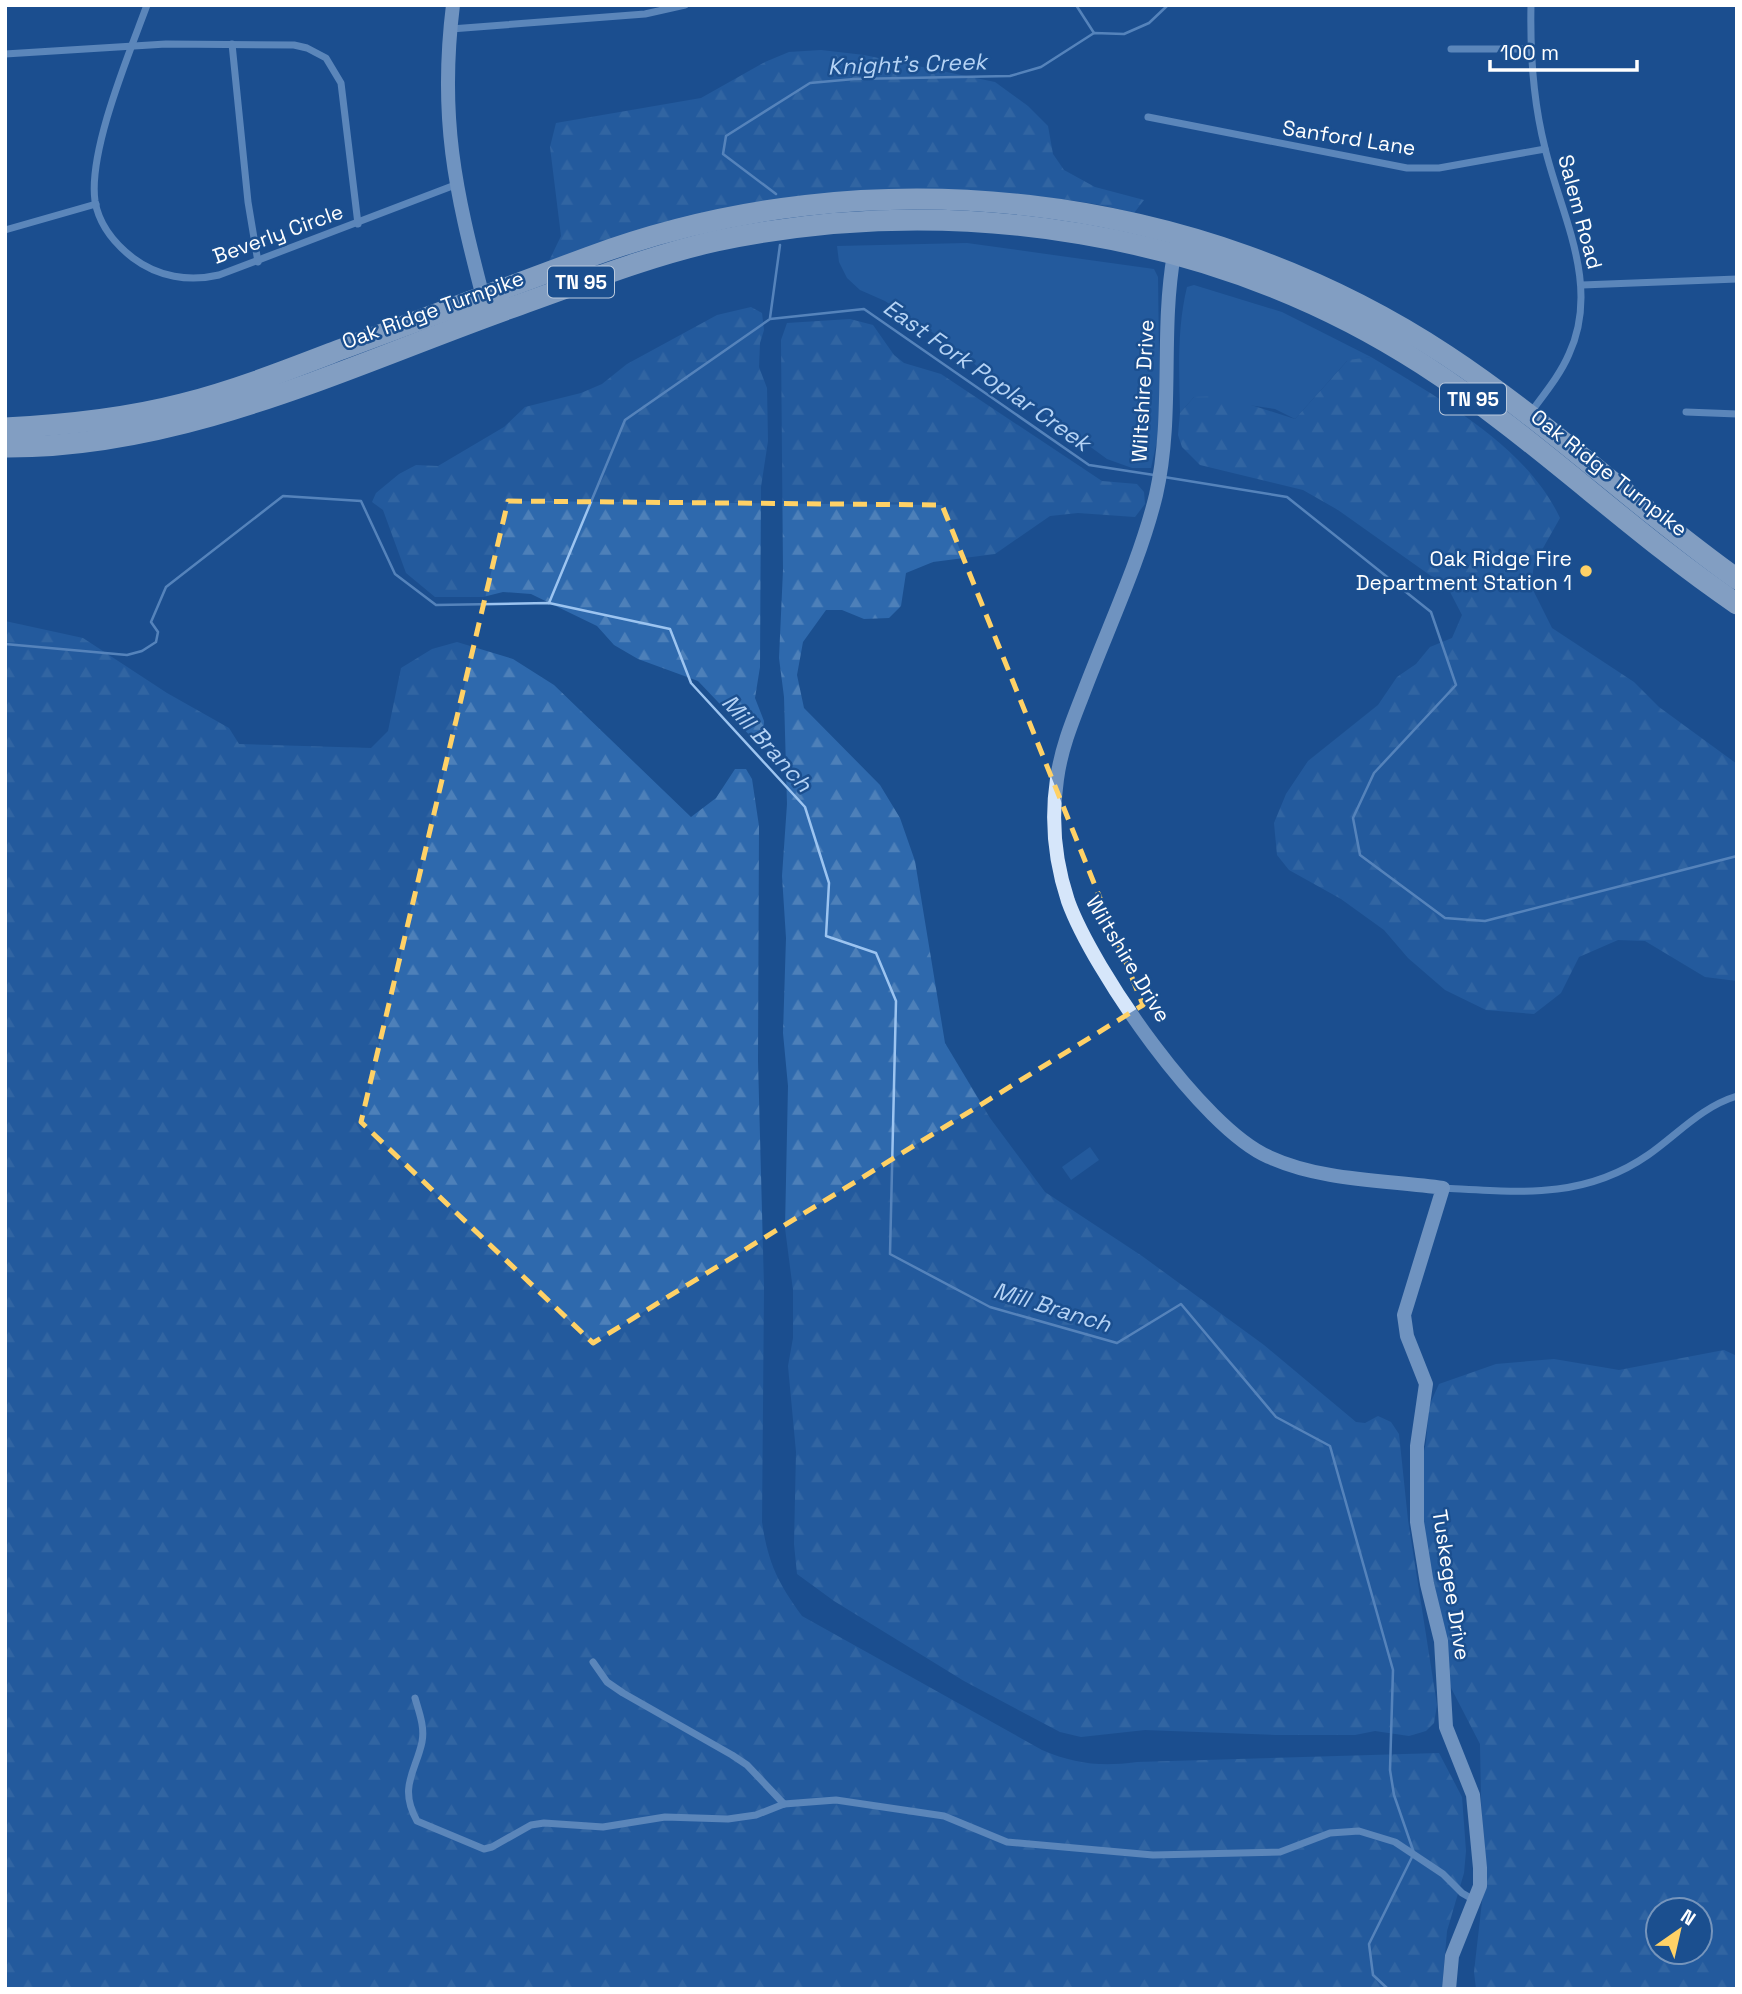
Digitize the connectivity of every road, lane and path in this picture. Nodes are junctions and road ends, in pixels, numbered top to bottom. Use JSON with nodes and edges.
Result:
{"nodes":[{"id":1,"x":147,"y":5,"type":"edge"},
{"id":2,"x":453,"y":5,"type":"edge"},
{"id":3,"x":685,"y":5,"type":"edge"},
{"id":4,"x":1531,"y":5,"type":"edge"},
{"id":5,"x":450,"y":30,"type":"junction"},
{"id":6,"x":232,"y":44,"type":"junction"},
{"id":7,"x":132,"y":46,"type":"junction"},
{"id":8,"x":1451,"y":49,"type":"dead end"},
{"id":9,"x":1530,"y":49,"type":"junction"},
{"id":10,"x":5,"y":54,"type":"edge"},
{"id":11,"x":1148,"y":117,"type":"dead end"},
{"id":12,"x":1545,"y":149,"type":"junction"},
{"id":13,"x":455,"y":186,"type":"junction"},
{"id":14,"x":96,"y":204,"type":"junction"},
{"id":15,"x":358,"y":223,"type":"junction"},
{"id":16,"x":5,"y":230,"type":"edge"},
{"id":17,"x":1176,"y":244,"type":"junction"},
{"id":18,"x":258,"y":262,"type":"junction"},
{"id":19,"x":1737,"y":279,"type":"edge"},
{"id":20,"x":1582,"y":285,"type":"junction"},
{"id":21,"x":485,"y":306,"type":"junction"},
{"id":22,"x":1686,"y":412,"type":"dead end"},
{"id":23,"x":1737,"y":414,"type":"edge"},
{"id":24,"x":1523,"y":423,"type":"junction"},
{"id":25,"x":5,"y":428,"type":"edge"},
{"id":26,"x":5,"y":447,"type":"edge"},
{"id":27,"x":1624,"y":504,"type":"junction"},
{"id":28,"x":1737,"y":579,"type":"edge"},
{"id":29,"x":1737,"y":604,"type":"edge"},
{"id":30,"x":1737,"y":1096,"type":"edge"},
{"id":31,"x":1443,"y":1188,"type":"junction"},
{"id":32,"x":593,"y":1662,"type":"dead end"},
{"id":33,"x":415,"y":1698,"type":"dead end"},
{"id":34,"x":784,"y":1804,"type":"junction"},
{"id":35,"x":1474,"y":1900,"type":"junction"},
{"id":36,"x":1449,"y":1989,"type":"edge"}],
"edges":[{"from":1,"to":7,"type":"street","name":"Beverly Circle"},
{"from":2,"to":5,"type":"street"},
{"from":3,"to":5,"type":"street"},
{"from":4,"to":9,"type":"street","name":"Salem Road"},
{"from":5,"to":13,"type":"street"},
{"from":6,"to":7,"type":"street"},
{"from":6,"to":15,"type":"street"},
{"from":6,"to":18,"type":"street"},
{"from":7,"to":10,"type":"street"},
{"from":7,"to":14,"type":"street","name":"Beverly Circle"},
{"from":8,"to":9,"type":"street"},
{"from":9,"to":12,"type":"street","name":"Salem Road"},
{"from":11,"to":12,"type":"street","name":"Sanford Lane"},
{"from":12,"to":20,"type":"street","name":"Salem Road"},
{"from":13,"to":15,"type":"street","name":"Beverly Circle"},
{"from":13,"to":21,"type":"street"},
{"from":14,"to":16,"type":"street"},
{"from":14,"to":18,"type":"street","name":"Beverly Circle"},
{"from":15,"to":18,"type":"street","name":"Beverly Circle"},
{"from":17,"to":21,"type":"highway","name":"Oak Ridge Turnpike","number":"TN 95"},
{"from":17,"to":24,"type":"highway","name":"Oak Ridge Turnpike","number":"TN 95"},
{"from":17,"to":31,"type":"street","name":"Wiltshire Drive"},
{"from":19,"to":20,"type":"street"},
{"from":20,"to":24,"type":"street","name":"Salem Road"},
{"from":21,"to":25,"type":"highway","name":"Oak Ridge Turnpike","number":"TN 95"},
{"from":21,"to":26,"type":"highway","name":"Oak Ridge Turnpike","number":"TN 95"},
{"from":22,"to":23,"type":"street"},
{"from":24,"to":27,"type":"highway","name":"Oak Ridge Turnpike","number":"TN 95"},
{"from":27,"to":28,"type":"highway","name":"Oak Ridge Turnpike","number":"TN 95"},
{"from":27,"to":29,"type":"highway","name":"Oak Ridge Turnpike","number":"TN 95"},
{"from":30,"to":31,"type":"street","name":"Wiltshire Drive"},
{"from":31,"to":35,"type":"street","name":"Tuskegee Drive"},
{"from":32,"to":34,"type":"street"},
{"from":33,"to":34,"type":"street"},
{"from":34,"to":35,"type":"street"},
{"from":35,"to":36,"type":"street","name":"Tuskegee Drive"}]}
